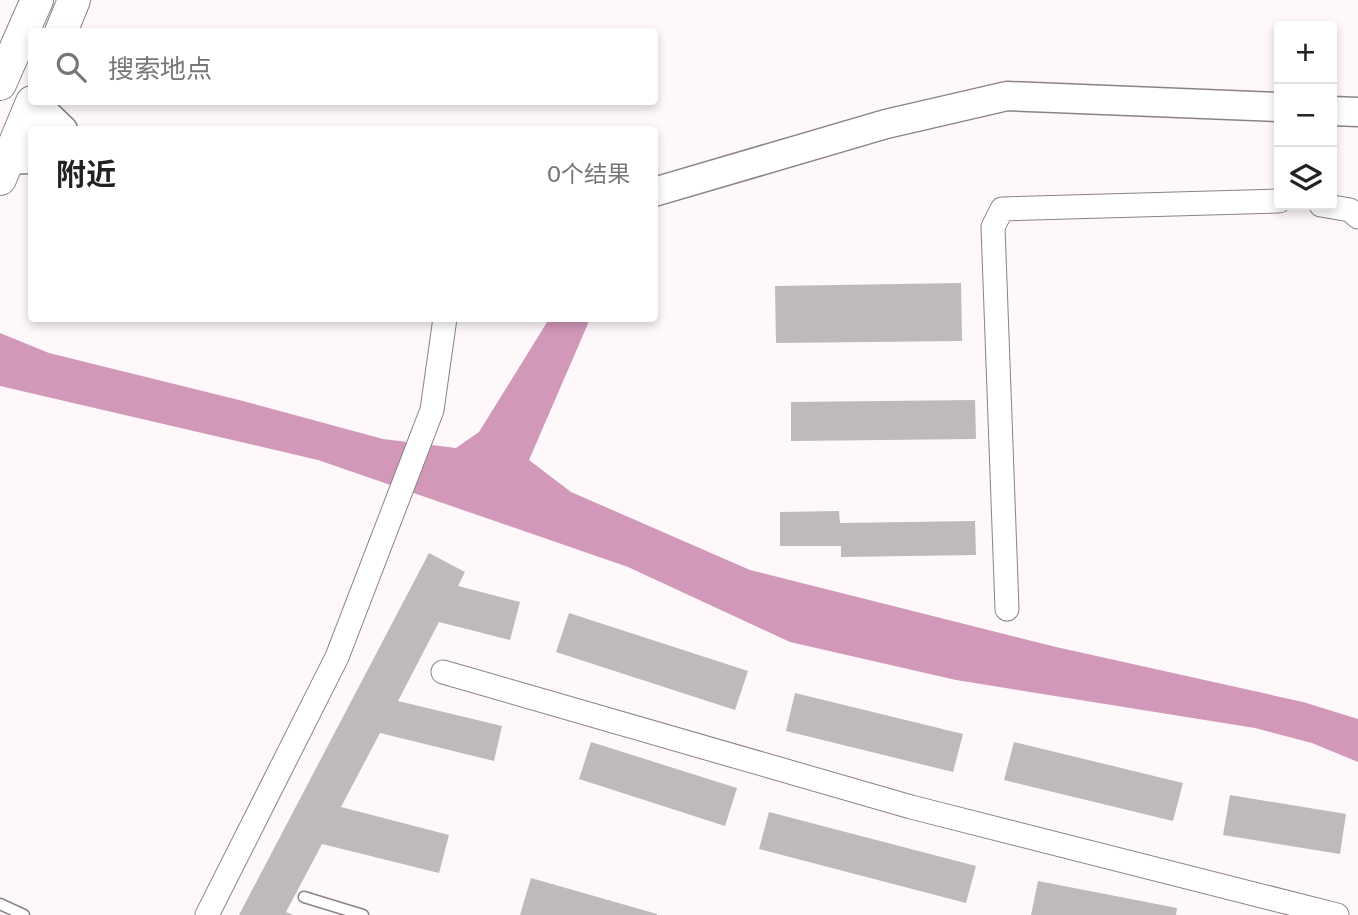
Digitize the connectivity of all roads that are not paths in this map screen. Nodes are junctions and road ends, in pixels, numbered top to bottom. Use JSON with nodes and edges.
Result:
{"nodes":[{"id":1,"x":37,"y":0,"type":"edge"},
{"id":2,"x":74,"y":0,"type":"edge"},
{"id":3,"x":63,"y":28,"type":"edge"},
{"id":4,"x":0,"y":84,"type":"edge"},
{"id":5,"x":0,"y":92,"type":"edge"},
{"id":6,"x":28,"y":100,"type":"edge"},
{"id":7,"x":32,"y":105,"type":"edge"},
{"id":8,"x":37,"y":105,"type":"edge"},
{"id":9,"x":1274,"y":107,"type":"edge"},
{"id":10,"x":1337,"y":111,"type":"edge"},
{"id":11,"x":1358,"y":112,"type":"edge"},
{"id":12,"x":59,"y":126,"type":"edge"},
{"id":13,"x":10,"y":165,"type":"edge"},
{"id":14,"x":658,"y":191,"type":"edge"},
{"id":15,"x":1274,"y":201,"type":"edge"},
{"id":16,"x":1337,"y":208,"type":"edge"},
{"id":17,"x":1358,"y":217,"type":"edge"},
{"id":18,"x":444,"y":322,"type":"edge"},
{"id":19,"x":1007,"y":609,"type":"dead end"},
{"id":20,"x":443,"y":673,"type":"dead end"},
{"id":21,"x":304,"y":897,"type":"dead end"},
{"id":22,"x":0,"y":904,"type":"edge"},
{"id":23,"x":24,"y":915,"type":"edge"},
{"id":24,"x":207,"y":915,"type":"edge"},
{"id":25,"x":363,"y":915,"type":"edge"},
{"id":26,"x":1337,"y":915,"type":"edge"}],
"edges":[{"from":1,"to":4,"type":"main road"},
{"from":2,"to":3,"type":"main road"},
{"from":5,"to":6,"type":"street"},
{"from":7,"to":13,"type":"main road"},
{"from":8,"to":12,"type":"street"},
{"from":9,"to":14,"type":"street"},
{"from":10,"to":11,"type":"street"},
{"from":15,"to":19,"type":"street"},
{"from":16,"to":17,"type":"street"},
{"from":18,"to":24,"type":"street"},
{"from":20,"to":26,"type":"street"},
{"from":21,"to":25,"type":"lane"},
{"from":22,"to":23,"type":"lane"}]}
